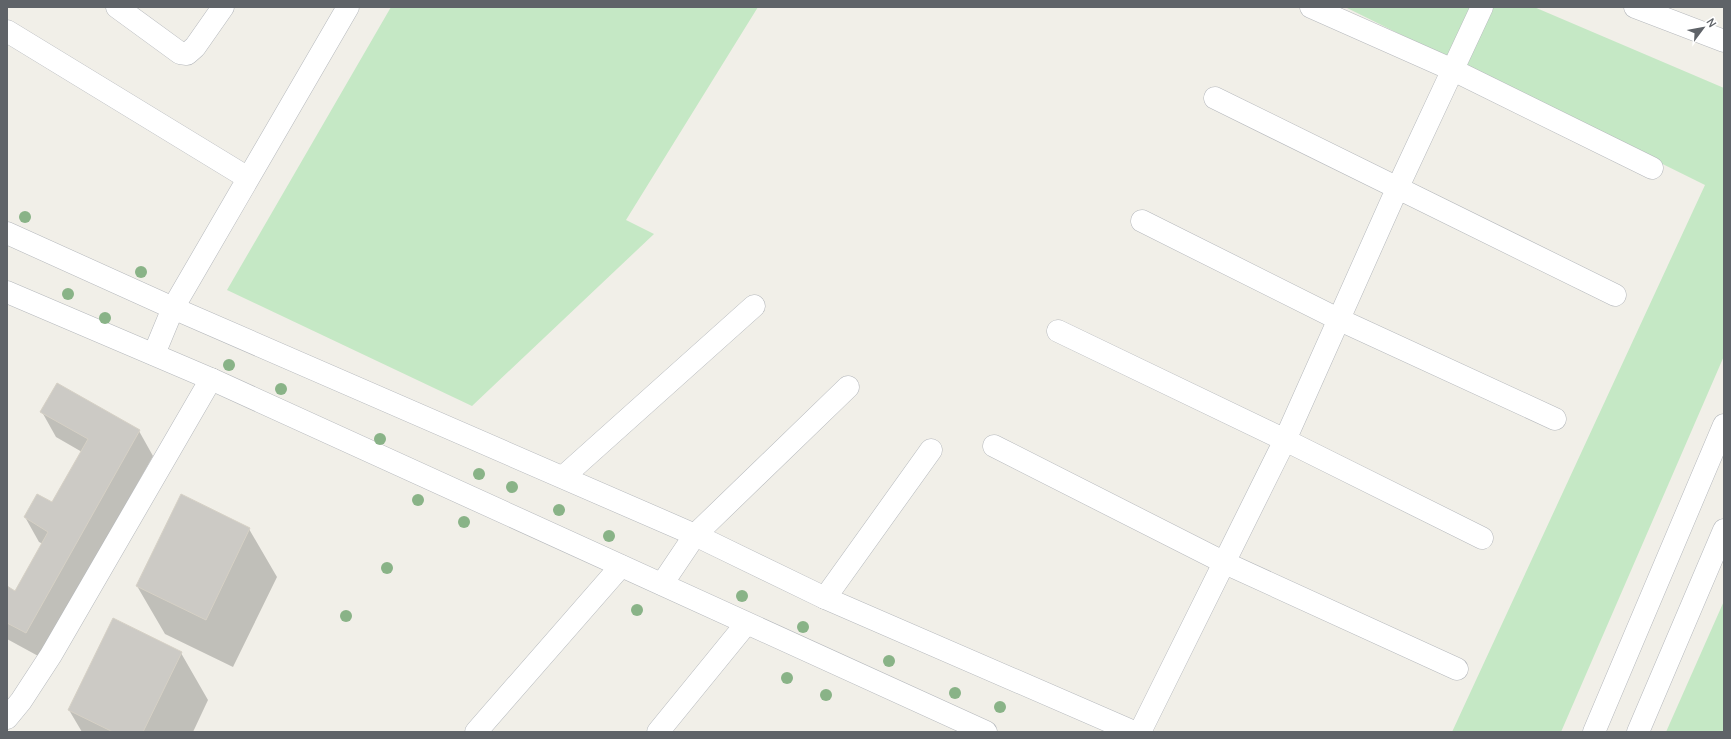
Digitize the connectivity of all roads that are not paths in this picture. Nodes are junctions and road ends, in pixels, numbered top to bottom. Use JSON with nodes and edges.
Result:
{"nodes":[{"id":1,"x":117,"y":7,"type":"edge"},
{"id":2,"x":222,"y":7,"type":"edge"},
{"id":3,"x":348,"y":7,"type":"edge"},
{"id":4,"x":1311,"y":7,"type":"edge"},
{"id":5,"x":1482,"y":7,"type":"edge"},
{"id":6,"x":1635,"y":7,"type":"edge"},
{"id":7,"x":7,"y":31,"type":"edge"},
{"id":8,"x":1724,"y":41,"type":"edge"},
{"id":9,"x":1453,"y":70,"type":"junction"},
{"id":10,"x":1215,"y":98,"type":"dead end"},
{"id":11,"x":1652,"y":168,"type":"dead end"},
{"id":12,"x":248,"y":178,"type":"junction"},
{"id":13,"x":1397,"y":189,"type":"junction"},
{"id":14,"x":1142,"y":221,"type":"dead end"},
{"id":15,"x":7,"y":233,"type":"edge"},
{"id":16,"x":1615,"y":295,"type":"dead end"},
{"id":17,"x":9,"y":297,"type":"edge"},
{"id":18,"x":754,"y":306,"type":"dead end"},
{"id":19,"x":173,"y":308,"type":"junction"},
{"id":20,"x":1340,"y":320,"type":"junction"},
{"id":21,"x":1058,"y":331,"type":"dead end"},
{"id":22,"x":154,"y":354,"type":"junction"},
{"id":23,"x":211,"y":379,"type":"junction"},
{"id":24,"x":848,"y":387,"type":"dead end"},
{"id":25,"x":1555,"y":419,"type":"dead end"},
{"id":26,"x":1724,"y":425,"type":"edge"},
{"id":27,"x":1286,"y":440,"type":"junction"},
{"id":28,"x":994,"y":446,"type":"dead end"},
{"id":29,"x":931,"y":450,"type":"dead end"},
{"id":30,"x":563,"y":477,"type":"junction"},
{"id":31,"x":1724,"y":530,"type":"edge"},
{"id":32,"x":695,"y":535,"type":"junction"},
{"id":33,"x":1482,"y":538,"type":"dead end"},
{"id":34,"x":1225,"y":563,"type":"junction"},
{"id":35,"x":622,"y":566,"type":"junction"},
{"id":36,"x":662,"y":584,"type":"junction"},
{"id":37,"x":825,"y":598,"type":"junction"},
{"id":38,"x":746,"y":624,"type":"junction"},
{"id":39,"x":1457,"y":669,"type":"dead end"},
{"id":40,"x":7,"y":718,"type":"edge"},
{"id":41,"x":476,"y":732,"type":"edge"},
{"id":42,"x":658,"y":732,"type":"edge"},
{"id":43,"x":986,"y":732,"type":"edge"},
{"id":44,"x":1134,"y":732,"type":"edge"},
{"id":45,"x":1140,"y":732,"type":"edge"},
{"id":46,"x":1594,"y":732,"type":"edge"},
{"id":47,"x":1638,"y":732,"type":"edge"}],
"edges":[{"from":1,"to":2,"type":"street"},
{"from":3,"to":12,"type":"street"},
{"from":4,"to":9,"type":"street"},
{"from":5,"to":9,"type":"street"},
{"from":6,"to":8,"type":"street"},
{"from":7,"to":12,"type":"street"},
{"from":9,"to":11,"type":"street"},
{"from":9,"to":13,"type":"street"},
{"from":10,"to":13,"type":"street"},
{"from":12,"to":19,"type":"street"},
{"from":13,"to":16,"type":"street"},
{"from":13,"to":20,"type":"street"},
{"from":14,"to":20,"type":"street"},
{"from":15,"to":19,"type":"street"},
{"from":17,"to":22,"type":"street"},
{"from":18,"to":30,"type":"street"},
{"from":19,"to":22,"type":"street"},
{"from":19,"to":30,"type":"street"},
{"from":20,"to":25,"type":"street"},
{"from":20,"to":27,"type":"street"},
{"from":21,"to":27,"type":"street"},
{"from":22,"to":23,"type":"street"},
{"from":23,"to":35,"type":"street"},
{"from":23,"to":40,"type":"street"},
{"from":24,"to":32,"type":"street"},
{"from":26,"to":46,"type":"street"},
{"from":27,"to":33,"type":"street"},
{"from":27,"to":34,"type":"street"},
{"from":28,"to":34,"type":"street"},
{"from":29,"to":37,"type":"street"},
{"from":30,"to":32,"type":"street"},
{"from":31,"to":47,"type":"street"},
{"from":32,"to":36,"type":"street"},
{"from":32,"to":37,"type":"street"},
{"from":34,"to":39,"type":"street"},
{"from":34,"to":45,"type":"street"},
{"from":35,"to":36,"type":"street"},
{"from":35,"to":41,"type":"street"},
{"from":36,"to":38,"type":"street"},
{"from":37,"to":44,"type":"street"},
{"from":38,"to":42,"type":"street"},
{"from":38,"to":43,"type":"street"}]}
